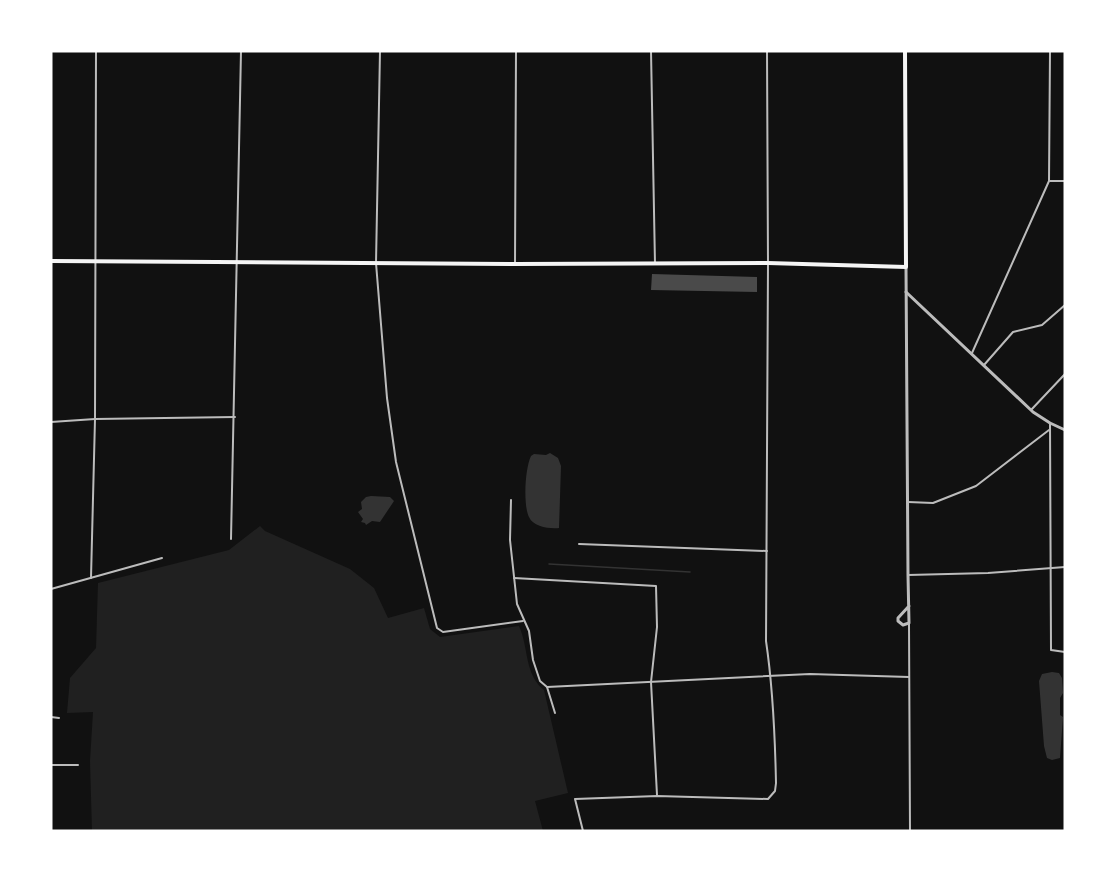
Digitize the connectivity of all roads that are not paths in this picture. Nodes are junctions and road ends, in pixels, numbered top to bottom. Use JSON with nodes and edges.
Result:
{"nodes":[{"id":1,"x":96,"y":51,"type":"edge"},
{"id":2,"x":241,"y":51,"type":"edge"},
{"id":3,"x":380,"y":51,"type":"edge"},
{"id":4,"x":516,"y":51,"type":"edge"},
{"id":5,"x":651,"y":51,"type":"edge"},
{"id":6,"x":767,"y":51,"type":"edge"},
{"id":7,"x":905,"y":51,"type":"edge"},
{"id":8,"x":1050,"y":51,"type":"edge"},
{"id":9,"x":1049,"y":181,"type":"junction"},
{"id":10,"x":1065,"y":181,"type":"edge"},
{"id":11,"x":51,"y":261,"type":"edge"},
{"id":12,"x":95,"y":261,"type":"junction"},
{"id":13,"x":236,"y":262,"type":"junction"},
{"id":14,"x":376,"y":263,"type":"junction"},
{"id":15,"x":515,"y":264,"type":"junction"},
{"id":16,"x":655,"y":264,"type":"junction"},
{"id":17,"x":768,"y":264,"type":"junction"},
{"id":18,"x":906,"y":267,"type":"junction"},
{"id":19,"x":906,"y":291,"type":"junction"},
{"id":20,"x":1065,"y":305,"type":"edge"},
{"id":21,"x":972,"y":353,"type":"junction"},
{"id":22,"x":984,"y":364,"type":"junction"},
{"id":23,"x":1065,"y":374,"type":"edge"},
{"id":24,"x":1030,"y":410,"type":"junction"},
{"id":25,"x":235,"y":417,"type":"junction"},
{"id":26,"x":95,"y":419,"type":"junction"},
{"id":27,"x":51,"y":422,"type":"edge"},
{"id":28,"x":1050,"y":423,"type":"junction"},
{"id":29,"x":1049,"y":430,"type":"junction"},
{"id":30,"x":1065,"y":430,"type":"edge"},
{"id":31,"x":511,"y":500,"type":"dead end"},
{"id":32,"x":908,"y":502,"type":"junction"},
{"id":33,"x":231,"y":538,"type":"dead end"},
{"id":34,"x":579,"y":544,"type":"dead end"},
{"id":35,"x":767,"y":550,"type":"junction"},
{"id":36,"x":162,"y":558,"type":"dead end"},
{"id":37,"x":1065,"y":567,"type":"edge"},
{"id":38,"x":1050,"y":568,"type":"junction"},
{"id":39,"x":908,"y":575,"type":"junction"},
{"id":40,"x":91,"y":578,"type":"junction"},
{"id":41,"x":514,"y":578,"type":"junction"},
{"id":42,"x":51,"y":589,"type":"edge"},
{"id":43,"x":909,"y":606,"type":"junction"},
{"id":44,"x":523,"y":621,"type":"junction"},
{"id":45,"x":909,"y":623,"type":"junction"},
{"id":46,"x":1065,"y":652,"type":"edge"},
{"id":47,"x":771,"y":677,"type":"junction"},
{"id":48,"x":909,"y":677,"type":"junction"},
{"id":49,"x":651,"y":682,"type":"junction"},
{"id":50,"x":547,"y":687,"type":"junction"},
{"id":51,"x":555,"y":713,"type":"dead end"},
{"id":52,"x":51,"y":717,"type":"edge"},
{"id":53,"x":59,"y":717,"type":"dead end"},
{"id":54,"x":51,"y":765,"type":"edge"},
{"id":55,"x":78,"y":765,"type":"dead end"},
{"id":56,"x":657,"y":796,"type":"junction"},
{"id":57,"x":583,"y":831,"type":"edge"},
{"id":58,"x":910,"y":831,"type":"edge"}],
"edges":[{"from":1,"to":12,"type":"street"},
{"from":2,"to":13,"type":"street"},
{"from":3,"to":14,"type":"street"},
{"from":4,"to":15,"type":"street"},
{"from":5,"to":16,"type":"street"},
{"from":6,"to":17,"type":"street"},
{"from":7,"to":18,"type":"main road"},
{"from":8,"to":9,"type":"street"},
{"from":9,"to":10,"type":"street"},
{"from":9,"to":21,"type":"street"},
{"from":11,"to":12,"type":"main road"},
{"from":12,"to":13,"type":"main road"},
{"from":12,"to":26,"type":"street"},
{"from":13,"to":14,"type":"main road"},
{"from":13,"to":25,"type":"street"},
{"from":14,"to":15,"type":"main road"},
{"from":14,"to":44,"type":"street"},
{"from":15,"to":16,"type":"main road"},
{"from":16,"to":17,"type":"main road"},
{"from":17,"to":18,"type":"main road"},
{"from":17,"to":35,"type":"street"},
{"from":18,"to":19,"type":"street"},
{"from":19,"to":21,"type":"street"},
{"from":19,"to":32,"type":"street"},
{"from":20,"to":22,"type":"street"},
{"from":21,"to":22,"type":"street"},
{"from":22,"to":24,"type":"street"},
{"from":23,"to":24,"type":"street"},
{"from":24,"to":28,"type":"street"},
{"from":25,"to":26,"type":"street"},
{"from":25,"to":33,"type":"street"},
{"from":26,"to":27,"type":"street"},
{"from":26,"to":40,"type":"street"},
{"from":28,"to":29,"type":"street"},
{"from":28,"to":30,"type":"street"},
{"from":29,"to":32,"type":"street"},
{"from":29,"to":38,"type":"street"},
{"from":31,"to":41,"type":"street"},
{"from":32,"to":39,"type":"street"},
{"from":34,"to":35,"type":"street"},
{"from":35,"to":47,"type":"street"},
{"from":36,"to":40,"type":"street"},
{"from":37,"to":38,"type":"street"},
{"from":38,"to":39,"type":"street"},
{"from":38,"to":46,"type":"street"},
{"from":39,"to":43,"type":"street"},
{"from":40,"to":42,"type":"street"},
{"from":41,"to":44,"type":"street"},
{"from":41,"to":49,"type":"street"},
{"from":43,"to":45,"type":"street"},
{"from":43,"to":45,"type":"street"},
{"from":44,"to":50,"type":"street"},
{"from":45,"to":48,"type":"street"},
{"from":47,"to":48,"type":"street"},
{"from":47,"to":49,"type":"street"},
{"from":47,"to":56,"type":"street"},
{"from":48,"to":58,"type":"street"},
{"from":49,"to":50,"type":"street"},
{"from":49,"to":56,"type":"street"},
{"from":50,"to":51,"type":"street"},
{"from":52,"to":53,"type":"street"},
{"from":54,"to":55,"type":"street"},
{"from":56,"to":57,"type":"street"}]}
